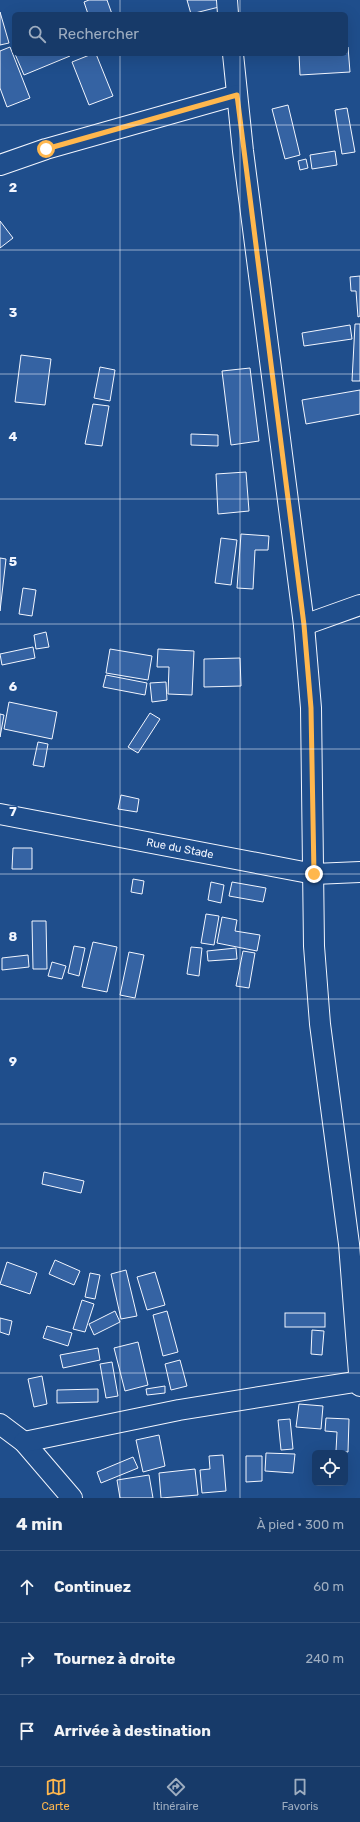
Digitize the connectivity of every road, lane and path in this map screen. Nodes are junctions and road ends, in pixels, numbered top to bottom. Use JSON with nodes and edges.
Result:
{"nodes":[{"id":1,"x":227,"y":0,"type":"edge"},
{"id":2,"x":228,"y":12,"type":"edge"},
{"id":3,"x":233,"y":56,"type":"edge"},
{"id":4,"x":237,"y":95,"type":"junction"},
{"id":5,"x":0,"y":164,"type":"edge"},
{"id":6,"x":360,"y":605,"type":"edge"},
{"id":7,"x":304,"y":625,"type":"junction"},
{"id":8,"x":0,"y":814,"type":"edge"},
{"id":9,"x":360,"y":872,"type":"edge"},
{"id":10,"x":314,"y":874,"type":"junction"},
{"id":11,"x":354,"y":1243,"type":"edge"},
{"id":12,"x":360,"y":1383,"type":"edge"},
{"id":13,"x":0,"y":1424,"type":"edge"},
{"id":14,"x":24,"y":1442,"type":"junction"},
{"id":15,"x":72,"y":1498,"type":"edge"}],
"edges":[{"from":1,"to":2,"type":"street"},
{"from":3,"to":4,"type":"street"},
{"from":4,"to":5,"type":"street"},
{"from":4,"to":7,"type":"street"},
{"from":6,"to":7,"type":"street"},
{"from":7,"to":10,"type":"street"},
{"from":8,"to":10,"type":"street","name":"Rue du Stade"},
{"from":9,"to":10,"type":"street","name":"Rue du Stade"},
{"from":10,"to":11,"type":"street"},
{"from":11,"to":12,"type":"street"},
{"from":12,"to":14,"type":"street"},
{"from":13,"to":14,"type":"street"},
{"from":14,"to":15,"type":"street"}]}
